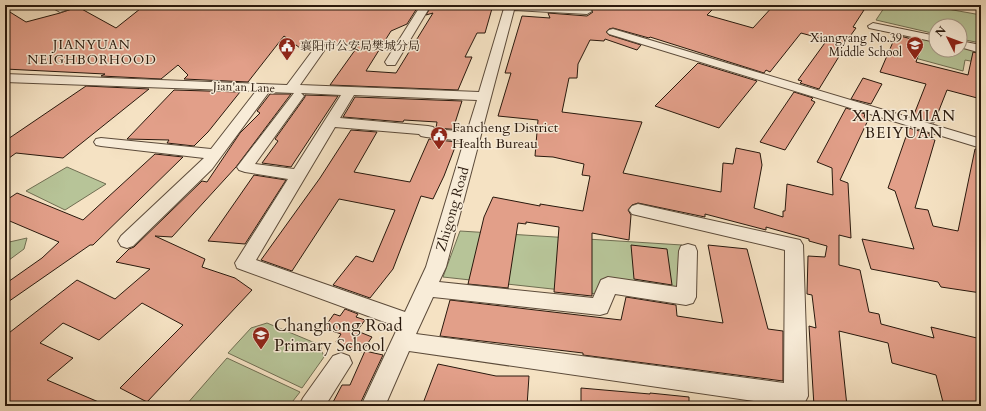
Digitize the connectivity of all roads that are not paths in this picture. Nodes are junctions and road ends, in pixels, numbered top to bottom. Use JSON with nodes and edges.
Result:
{"nodes":[{"id":1,"x":53,"y":5,"type":"edge"},
{"id":2,"x":71,"y":5,"type":"edge"},
{"id":3,"x":426,"y":5,"type":"edge"},
{"id":4,"x":509,"y":6,"type":"edge"},
{"id":5,"x":587,"y":11,"type":"dead end"},
{"id":6,"x":873,"y":26,"type":"dead end"},
{"id":7,"x":613,"y":32,"type":"dead end"},
{"id":8,"x":928,"y":37,"type":"edge"},
{"id":9,"x":968,"y":46,"type":"edge"},
{"id":10,"x":320,"y":48,"type":"dead end"},
{"id":11,"x":981,"y":49,"type":"edge"},
{"id":12,"x":391,"y":62,"type":"dead end"},
{"id":13,"x":5,"y":78,"type":"edge"},
{"id":14,"x":265,"y":88,"type":"junction"},
{"id":15,"x":350,"y":91,"type":"junction"},
{"id":16,"x":294,"y":93,"type":"junction"},
{"id":17,"x":483,"y":96,"type":"junction"},
{"id":18,"x":331,"y":122,"type":"junction"},
{"id":19,"x":472,"y":137,"type":"junction"},
{"id":20,"x":101,"y":142,"type":"dead end"},
{"id":21,"x":981,"y":144,"type":"edge"},
{"id":22,"x":215,"y":154,"type":"junction"},
{"id":23,"x":298,"y":175,"type":"junction"},
{"id":24,"x":638,"y":210,"type":"dead end"},
{"id":25,"x":127,"y":241,"type":"dead end"},
{"id":26,"x":688,"y":251,"type":"dead end"},
{"id":27,"x":426,"y":288,"type":"junction"},
{"id":28,"x":406,"y":332,"type":"junction"},
{"id":29,"x":341,"y":363,"type":"dead end"},
{"id":30,"x":796,"y":401,"type":"edge"},
{"id":31,"x":311,"y":406,"type":"edge"},
{"id":32,"x":373,"y":406,"type":"edge"}],
"edges":[{"from":1,"to":2,"type":"street"},
{"from":3,"to":12,"type":"street"},
{"from":4,"to":5,"type":"street"},
{"from":4,"to":17,"type":"street","name":"Zhigong Road"},
{"from":6,"to":8,"type":"street"},
{"from":7,"to":21,"type":"street"},
{"from":9,"to":11,"type":"street"},
{"from":10,"to":16,"type":"street"},
{"from":13,"to":14,"type":"street","name":"Jian'an Lane"},
{"from":14,"to":16,"type":"street","name":"Jian'an Lane"},
{"from":14,"to":22,"type":"street"},
{"from":15,"to":16,"type":"street","name":"Jian'an Lane"},
{"from":15,"to":17,"type":"street","name":"Jian'an Lane"},
{"from":15,"to":18,"type":"street"},
{"from":16,"to":23,"type":"street"},
{"from":17,"to":19,"type":"street","name":"Zhigong Road"},
{"from":18,"to":19,"type":"street"},
{"from":18,"to":23,"type":"street"},
{"from":19,"to":27,"type":"street","name":"Zhigong Road"},
{"from":20,"to":22,"type":"street"},
{"from":22,"to":25,"type":"street"},
{"from":23,"to":28,"type":"street"},
{"from":24,"to":30,"type":"street"},
{"from":26,"to":27,"type":"street"},
{"from":27,"to":28,"type":"street","name":"Zhigong Road"},
{"from":28,"to":30,"type":"street"},
{"from":28,"to":32,"type":"street","name":"Zhigong Road"},
{"from":29,"to":31,"type":"street"}]}
